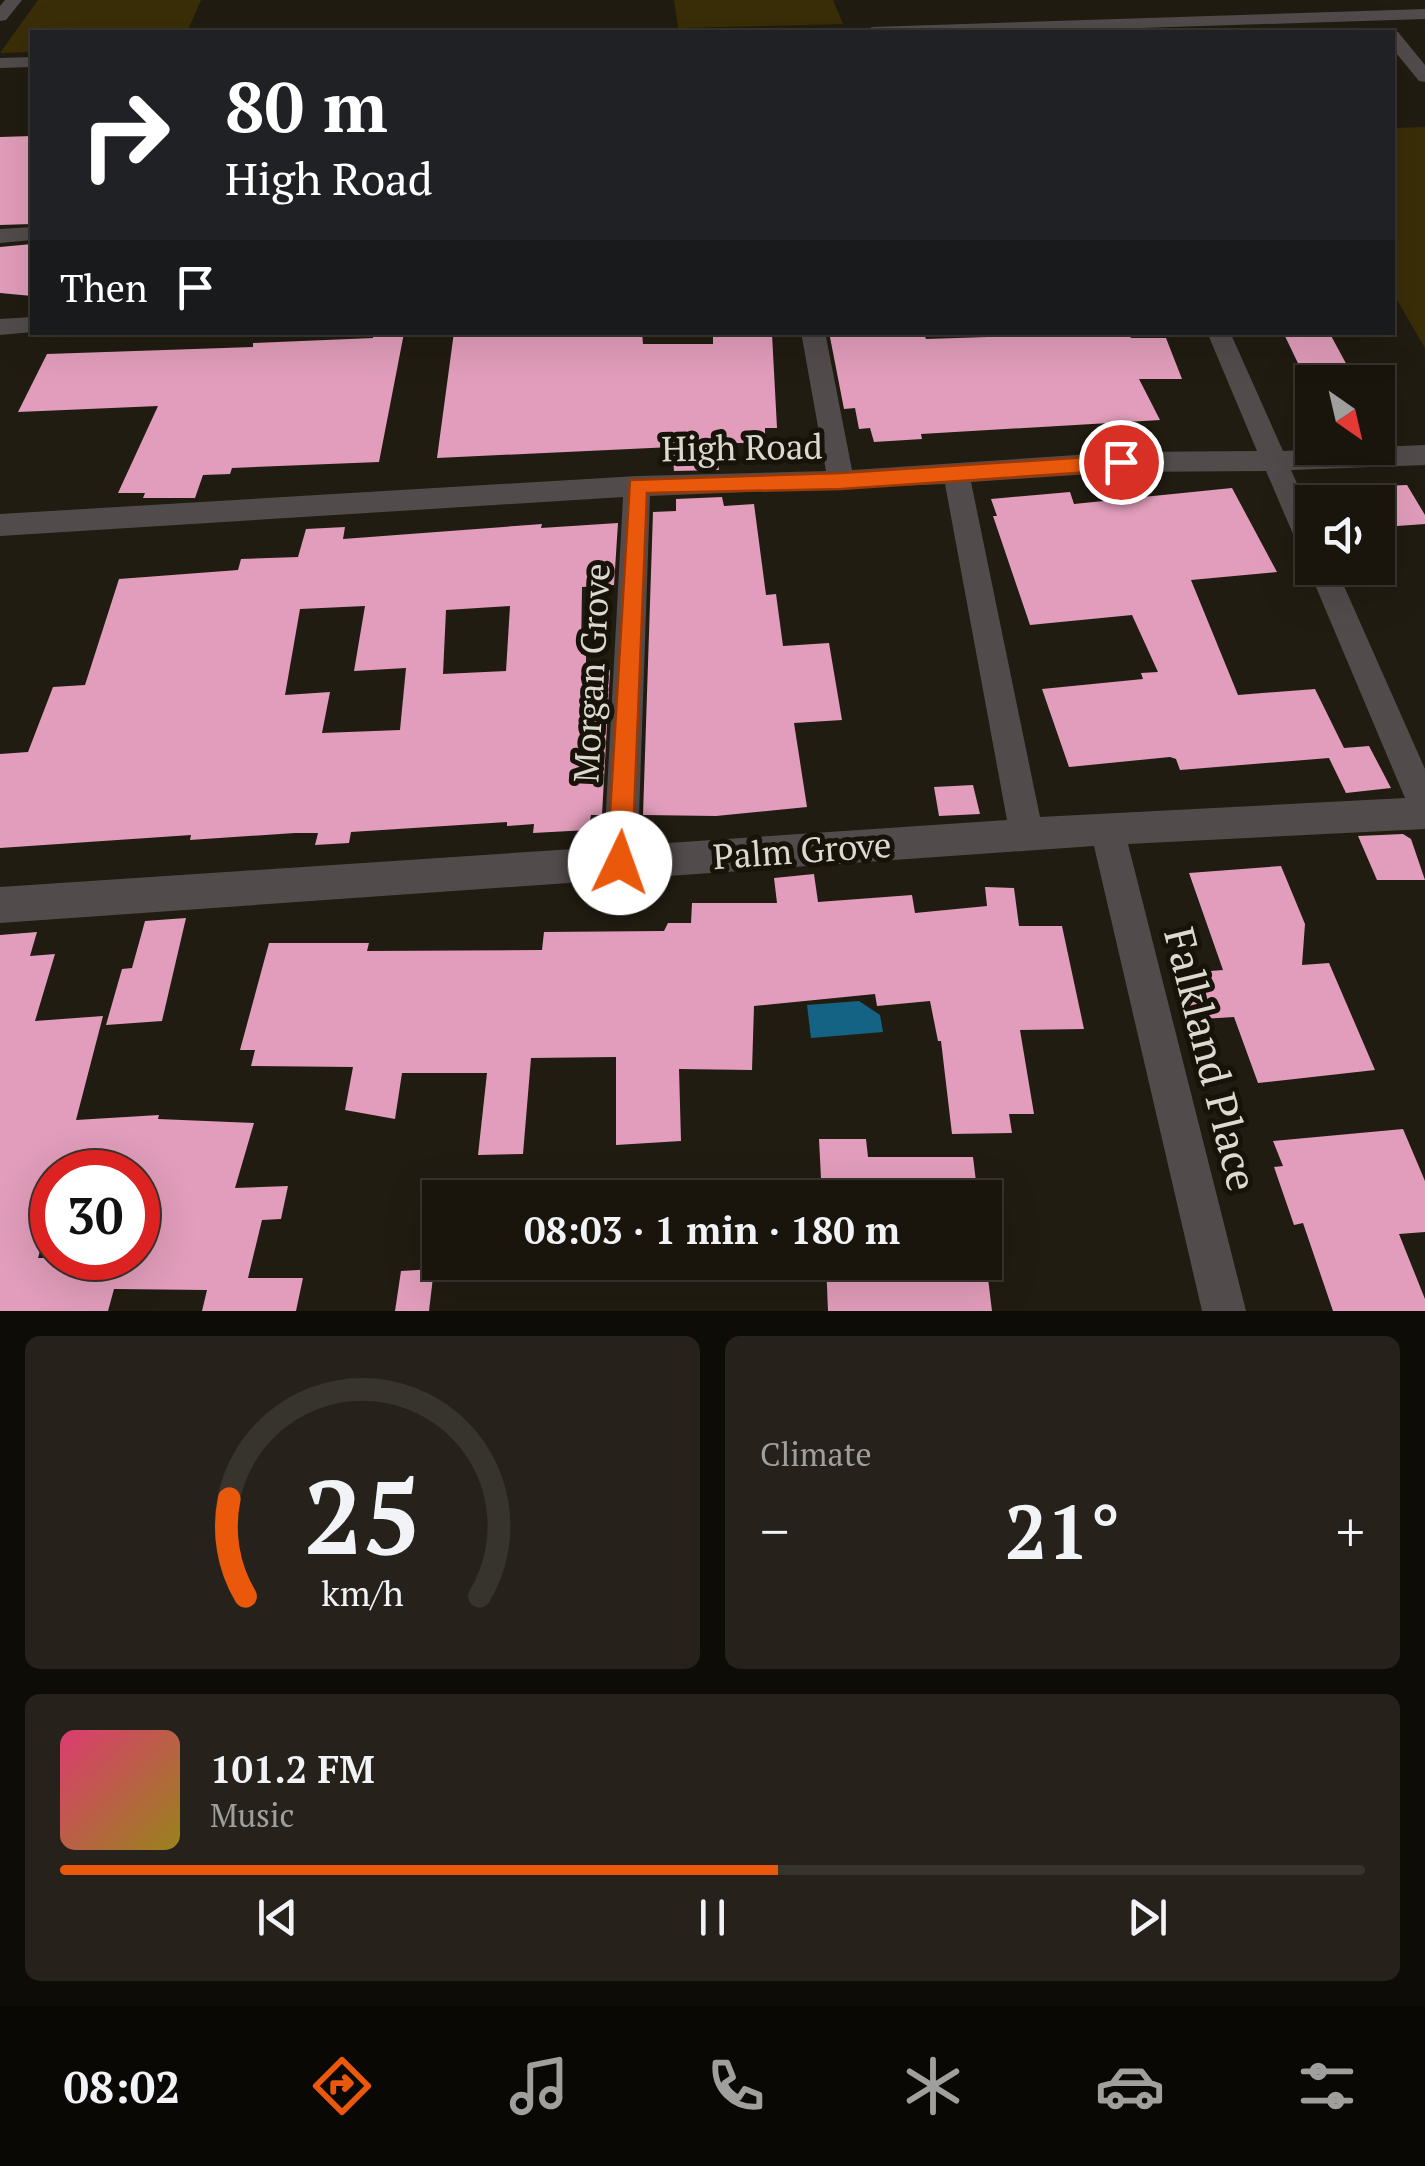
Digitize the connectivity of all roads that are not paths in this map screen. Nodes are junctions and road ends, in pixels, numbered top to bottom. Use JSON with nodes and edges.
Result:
{"nodes":[{"id":1,"x":14,"y":0,"type":"edge"},
{"id":2,"x":1192,"y":0,"type":"edge"},
{"id":3,"x":1425,"y":14,"type":"edge"},
{"id":4,"x":0,"y":16,"type":"edge"},
{"id":5,"x":1377,"y":16,"type":"junction"},
{"id":6,"x":1210,"y":20,"type":"junction"},
{"id":7,"x":1083,"y":29,"type":"edge"},
{"id":8,"x":1013,"y":30,"type":"edge"},
{"id":9,"x":1388,"y":30,"type":"edge"},
{"id":10,"x":1395,"y":39,"type":"edge"},
{"id":11,"x":30,"y":62,"type":"edge"},
{"id":12,"x":0,"y":63,"type":"edge"},
{"id":13,"x":1425,"y":78,"type":"edge"},
{"id":14,"x":30,"y":234,"type":"edge"},
{"id":15,"x":0,"y":236,"type":"edge"},
{"id":16,"x":30,"y":325,"type":"edge"},
{"id":17,"x":0,"y":327,"type":"edge"},
{"id":18,"x":814,"y":335,"type":"edge"},
{"id":19,"x":1219,"y":335,"type":"edge"},
{"id":20,"x":1425,"y":454,"type":"edge"},
{"id":21,"x":1276,"y":461,"type":"junction"},
{"id":22,"x":956,"y":474,"type":"junction"},
{"id":23,"x":841,"y":481,"type":"junction"},
{"id":24,"x":638,"y":486,"type":"junction"},
{"id":25,"x":1295,"y":506,"type":"edge"},
{"id":26,"x":0,"y":525,"type":"edge"},
{"id":27,"x":1329,"y":585,"type":"edge"},
{"id":28,"x":1425,"y":810,"type":"edge"},
{"id":29,"x":1107,"y":829,"type":"junction"},
{"id":30,"x":1027,"y":835,"type":"junction"},
{"id":31,"x":620,"y":863,"type":"junction"},
{"id":32,"x":0,"y":906,"type":"edge"},
{"id":33,"x":1224,"y":1311,"type":"edge"}],
"edges":[{"from":1,"to":4,"type":"street"},
{"from":2,"to":6,"type":"street"},
{"from":3,"to":5,"type":"street"},
{"from":5,"to":6,"type":"street"},
{"from":5,"to":9,"type":"street"},
{"from":6,"to":7,"type":"street"},
{"from":7,"to":8,"type":"street"},
{"from":10,"to":13,"type":"street"},
{"from":11,"to":12,"type":"street"},
{"from":14,"to":15,"type":"street"},
{"from":16,"to":17,"type":"street"},
{"from":18,"to":23,"type":"street"},
{"from":19,"to":21,"type":"street"},
{"from":20,"to":21,"type":"street","name":"High Road"},
{"from":21,"to":22,"type":"street","name":"High Road"},
{"from":21,"to":25,"type":"street"},
{"from":22,"to":23,"type":"street","name":"High Road"},
{"from":22,"to":30,"type":"street"},
{"from":23,"to":24,"type":"street","name":"High Road"},
{"from":24,"to":26,"type":"street","name":"High Road"},
{"from":24,"to":31,"type":"street","name":"Morgan Grove"},
{"from":27,"to":28,"type":"street"},
{"from":28,"to":29,"type":"street","name":"Palm Grove"},
{"from":29,"to":30,"type":"street","name":"Palm Grove"},
{"from":29,"to":33,"type":"street","name":"Falkland Place"},
{"from":30,"to":31,"type":"street","name":"Palm Grove"},
{"from":31,"to":32,"type":"street","name":"Palm Grove"}]}
